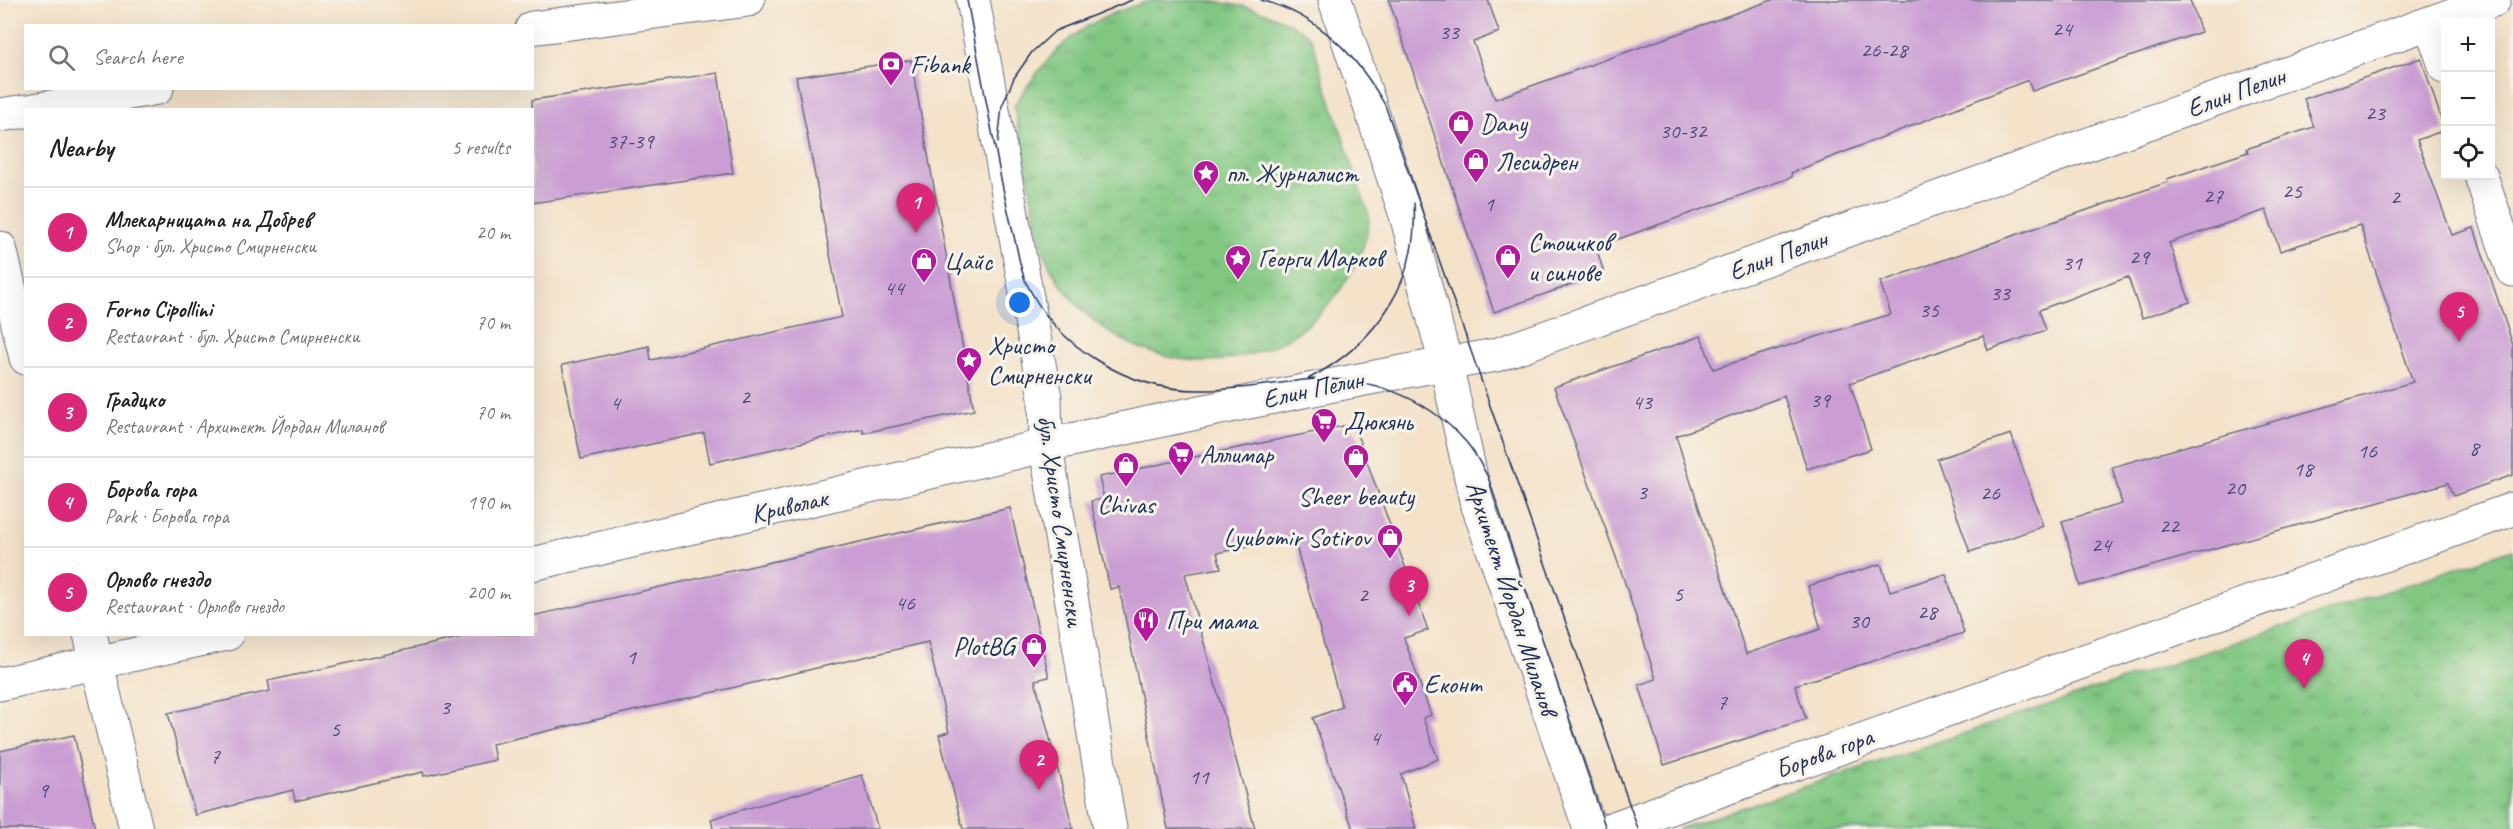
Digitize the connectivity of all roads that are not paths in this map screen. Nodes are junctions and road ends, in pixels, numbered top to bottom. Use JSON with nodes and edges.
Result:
{"nodes":[{"id":1,"x":748,"y":0,"type":"edge"},
{"id":2,"x":973,"y":0,"type":"edge"},
{"id":3,"x":1335,"y":0,"type":"edge"},
{"id":4,"x":2494,"y":0,"type":"edge"},
{"id":5,"x":2430,"y":23,"type":"junction"},
{"id":6,"x":534,"y":28,"type":"edge"},
{"id":7,"x":2441,"y":56,"type":"edge"},
{"id":8,"x":146,"y":90,"type":"edge"},
{"id":9,"x":45,"y":108,"type":"edge"},
{"id":10,"x":24,"y":111,"type":"edge"},
{"id":11,"x":0,"y":115,"type":"edge"},
{"id":12,"x":2482,"y":180,"type":"edge"},
{"id":13,"x":0,"y":248,"type":"edge"},
{"id":14,"x":2513,"y":270,"type":"edge"},
{"id":15,"x":24,"y":350,"type":"edge"},
{"id":16,"x":1446,"y":364,"type":"junction"},
{"id":17,"x":1046,"y":447,"type":"junction"},
{"id":18,"x":2513,"y":509,"type":"edge"},
{"id":19,"x":534,"y":564,"type":"edge"},
{"id":20,"x":208,"y":636,"type":"edge"},
{"id":21,"x":93,"y":649,"type":"edge"},
{"id":22,"x":0,"y":684,"type":"edge"},
{"id":23,"x":136,"y":829,"type":"edge"},
{"id":24,"x":1110,"y":829,"type":"edge"},
{"id":25,"x":1590,"y":829,"type":"edge"},
{"id":26,"x":1611,"y":829,"type":"edge"}],
"edges":[{"from":1,"to":6,"type":"street"},
{"from":2,"to":17,"type":"street","name":"бул. Христо Смирненски"},
{"from":3,"to":16,"type":"street"},
{"from":4,"to":5,"type":"street","name":"Елин Пелин"},
{"from":5,"to":7,"type":"street"},
{"from":5,"to":16,"type":"street","name":"Елин Пелин"},
{"from":8,"to":9,"type":"street"},
{"from":10,"to":11,"type":"street"},
{"from":12,"to":14,"type":"street"},
{"from":13,"to":15,"type":"street"},
{"from":16,"to":17,"type":"street","name":"Елин Пелин"},
{"from":16,"to":25,"type":"street","name":"Архитект Йордан Миланов"},
{"from":17,"to":19,"type":"street","name":"Криволак"},
{"from":17,"to":24,"type":"street","name":"бул. Христо Смирненски"},
{"from":18,"to":26,"type":"street","name":"Борова гора"},
{"from":20,"to":21,"type":"street"},
{"from":21,"to":22,"type":"street"},
{"from":21,"to":23,"type":"street"}]}
